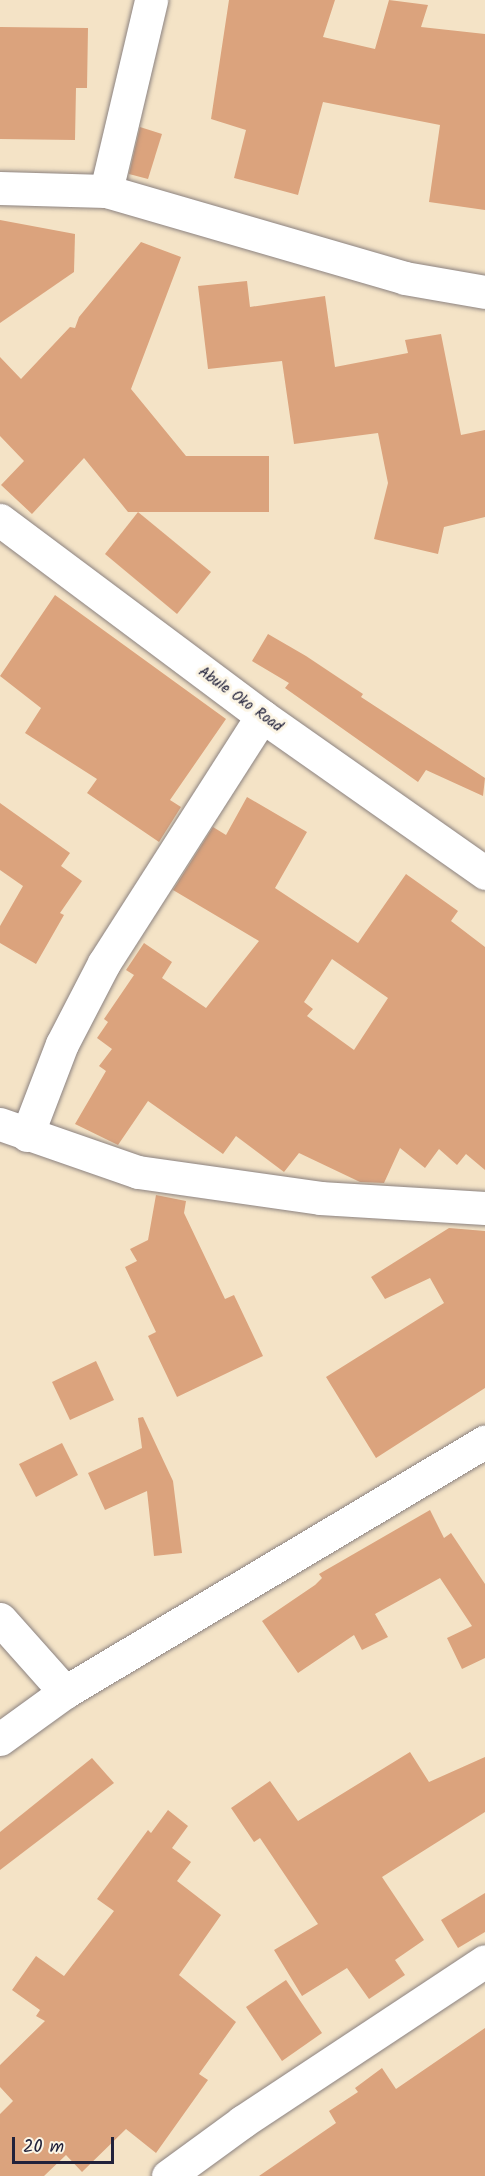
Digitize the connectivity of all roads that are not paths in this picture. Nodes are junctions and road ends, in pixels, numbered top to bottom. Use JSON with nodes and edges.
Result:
{"nodes":[{"id":1,"x":151,"y":0,"type":"edge"},
{"id":2,"x":0,"y":188,"type":"edge"},
{"id":3,"x":106,"y":191,"type":"junction"},
{"id":4,"x":485,"y":292,"type":"edge"},
{"id":5,"x":0,"y":520,"type":"edge"},
{"id":6,"x":262,"y":716,"type":"junction"},
{"id":7,"x":485,"y":873,"type":"edge"},
{"id":8,"x":14,"y":1130,"type":"edge"},
{"id":9,"x":485,"y":1209,"type":"edge"},
{"id":10,"x":485,"y":1442,"type":"edge"},
{"id":11,"x":0,"y":1619,"type":"edge"},
{"id":12,"x":65,"y":1692,"type":"junction"},
{"id":13,"x":0,"y":1739,"type":"edge"},
{"id":14,"x":483,"y":1965,"type":"edge"},
{"id":15,"x":168,"y":2176,"type":"edge"}],
"edges":[{"from":1,"to":3,"type":"street"},
{"from":2,"to":3,"type":"street"},
{"from":3,"to":4,"type":"street"},
{"from":5,"to":6,"type":"street","name":"Abule Oko Road"},
{"from":6,"to":7,"type":"street","name":"Abule Oko Road"},
{"from":6,"to":8,"type":"street"},
{"from":8,"to":9,"type":"street"},
{"from":10,"to":12,"type":"street"},
{"from":11,"to":12,"type":"street"},
{"from":12,"to":13,"type":"street"},
{"from":14,"to":15,"type":"street"}]}
